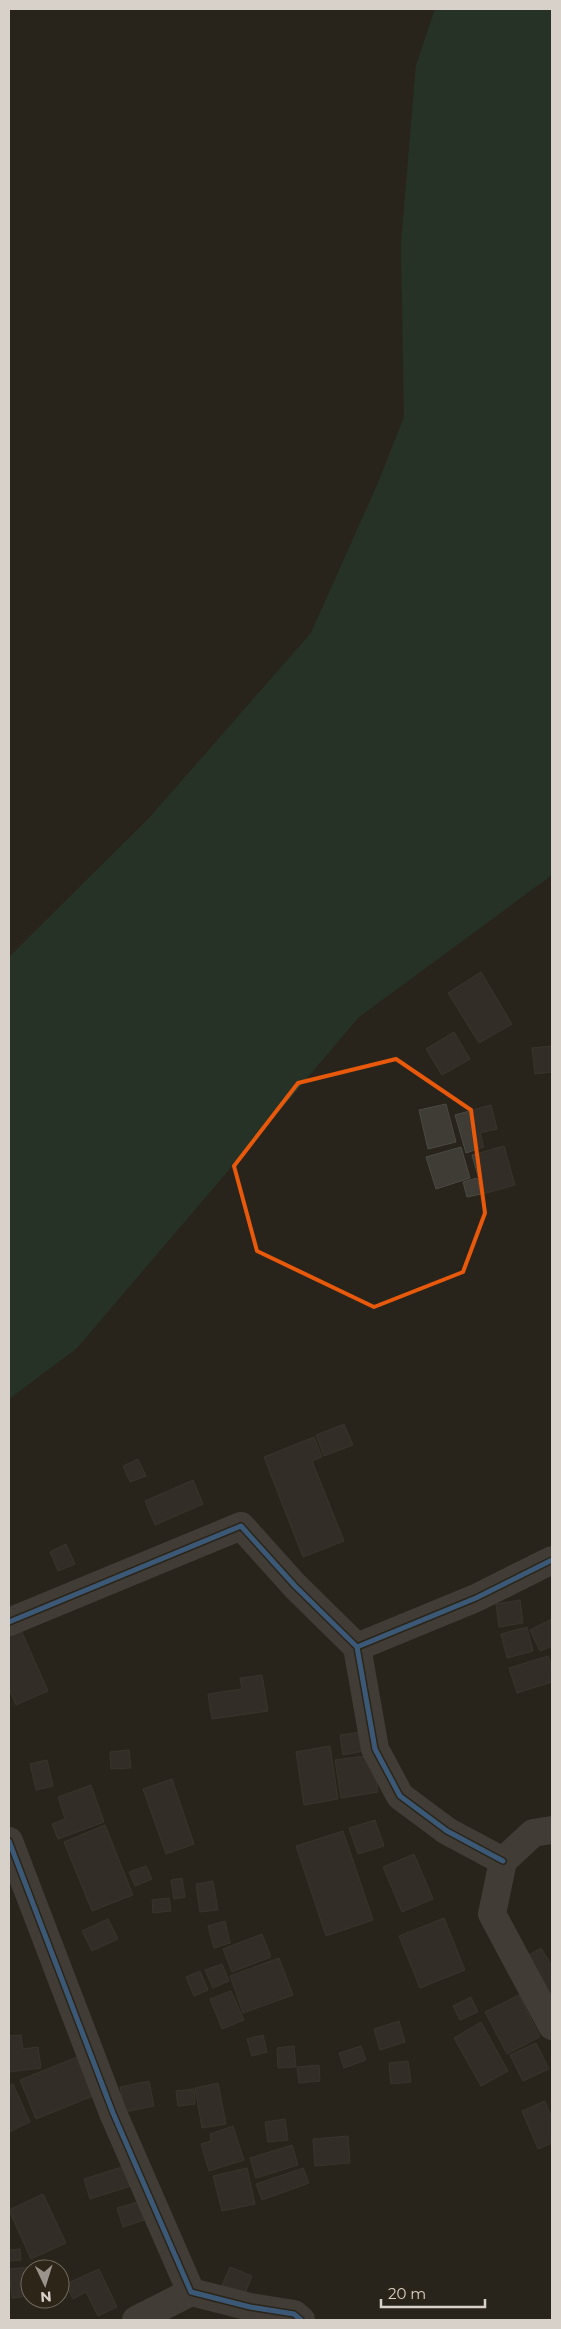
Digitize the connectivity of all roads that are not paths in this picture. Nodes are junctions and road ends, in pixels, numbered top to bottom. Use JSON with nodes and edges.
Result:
{"nodes":[{"id":1,"x":551,"y":1564,"type":"edge"},
{"id":2,"x":9,"y":1622,"type":"edge"},
{"id":3,"x":357,"y":1647,"type":"junction"},
{"id":4,"x":552,"y":1830,"type":"edge"},
{"id":5,"x":9,"y":1841,"type":"edge"},
{"id":6,"x":503,"y":1861,"type":"junction"},
{"id":7,"x":552,"y":2026,"type":"edge"},
{"id":8,"x":192,"y":2292,"type":"junction"},
{"id":9,"x":136,"y":2320,"type":"edge"},
{"id":10,"x":301,"y":2320,"type":"edge"}],
"edges":[{"from":1,"to":3,"type":"street"},
{"from":2,"to":3,"type":"street"},
{"from":3,"to":6,"type":"street"},
{"from":4,"to":6,"type":"street"},
{"from":5,"to":8,"type":"street"},
{"from":6,"to":7,"type":"street"},
{"from":8,"to":9,"type":"street"},
{"from":8,"to":10,"type":"street"}]}
